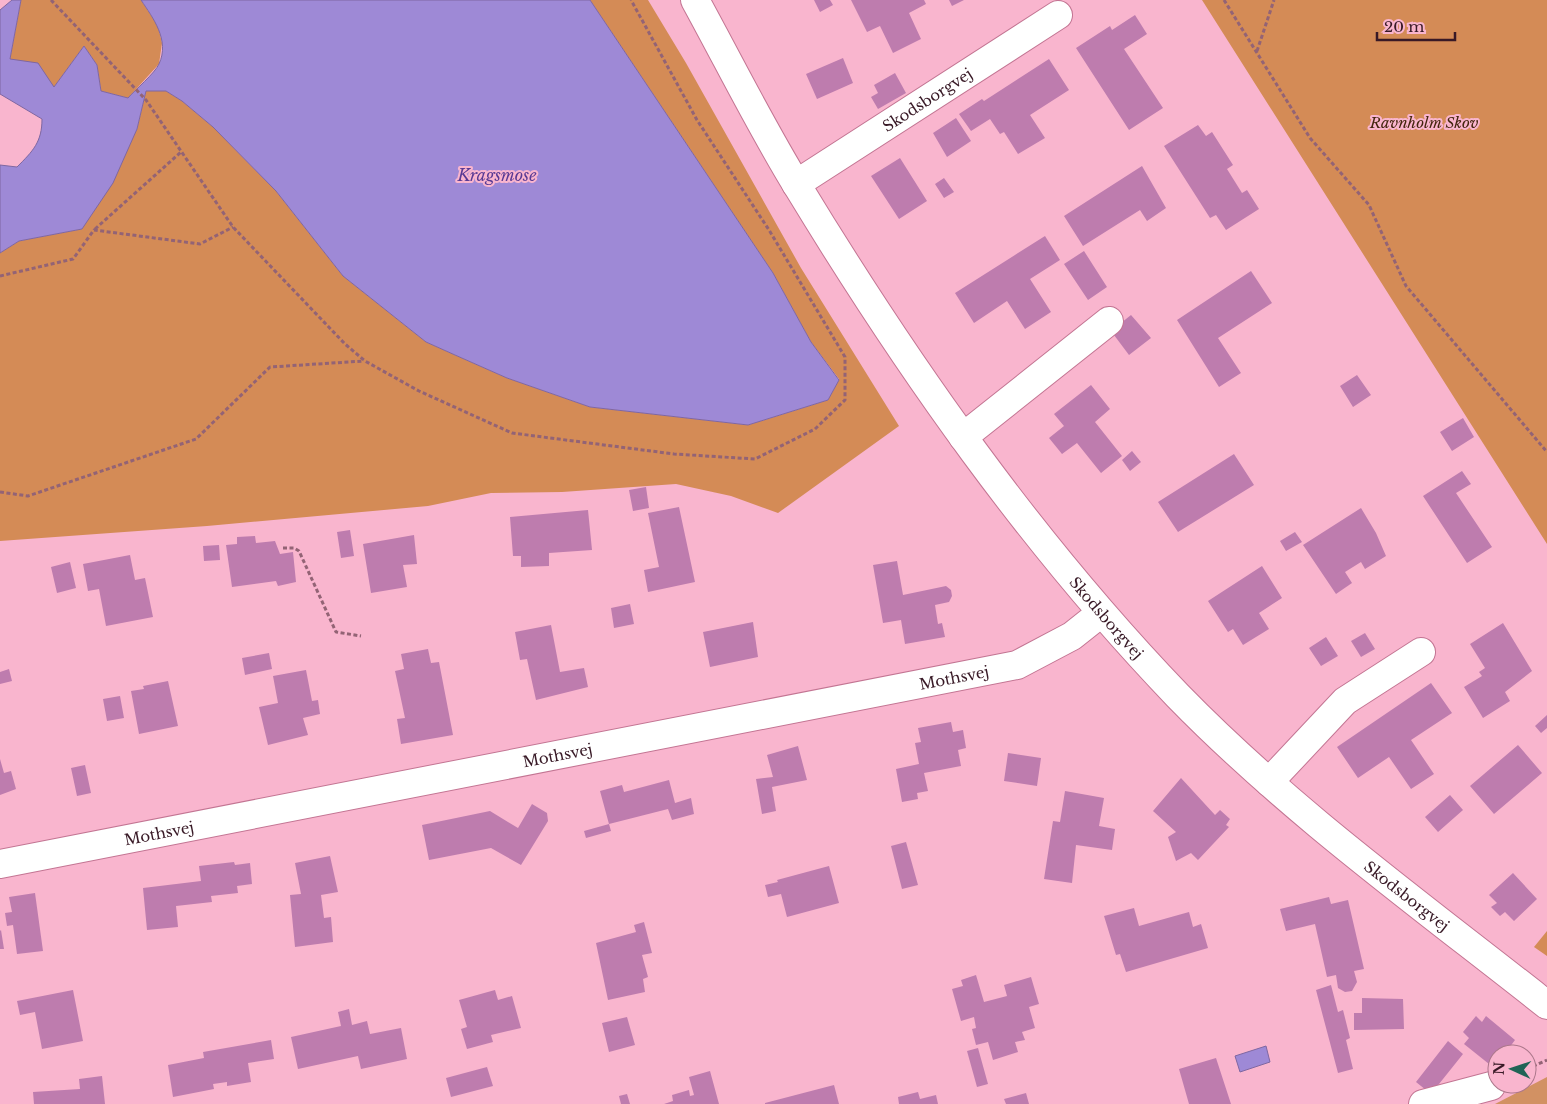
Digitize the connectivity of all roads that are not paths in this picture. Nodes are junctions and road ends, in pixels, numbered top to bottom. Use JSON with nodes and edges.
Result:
{"nodes":[{"id":1,"x":695,"y":0,"type":"edge"},
{"id":2,"x":1058,"y":15,"type":"dead end"},
{"id":3,"x":796,"y":184,"type":"junction"},
{"id":4,"x":1109,"y":321,"type":"dead end"},
{"id":5,"x":963,"y":437,"type":"junction"},
{"id":6,"x":1101,"y":613,"type":"junction"},
{"id":7,"x":1421,"y":652,"type":"dead end"},
{"id":8,"x":1269,"y":782,"type":"junction"},
{"id":9,"x":0,"y":864,"type":"edge"},
{"id":10,"x":1547,"y":1005,"type":"edge"},
{"id":11,"x":1487,"y":1087,"type":"edge"},
{"id":12,"x":1423,"y":1104,"type":"edge"}],
"edges":[{"from":1,"to":3,"type":"street","name":"Skodsborgvej"},
{"from":2,"to":3,"type":"street","name":"Skodsborgvej"},
{"from":3,"to":5,"type":"street","name":"Skodsborgvej"},
{"from":4,"to":5,"type":"street"},
{"from":5,"to":6,"type":"street","name":"Skodsborgvej"},
{"from":6,"to":8,"type":"street","name":"Skodsborgvej"},
{"from":6,"to":9,"type":"street","name":"Mothsvej"},
{"from":7,"to":8,"type":"street"},
{"from":8,"to":10,"type":"street","name":"Skodsborgvej"},
{"from":11,"to":12,"type":"street"}]}
